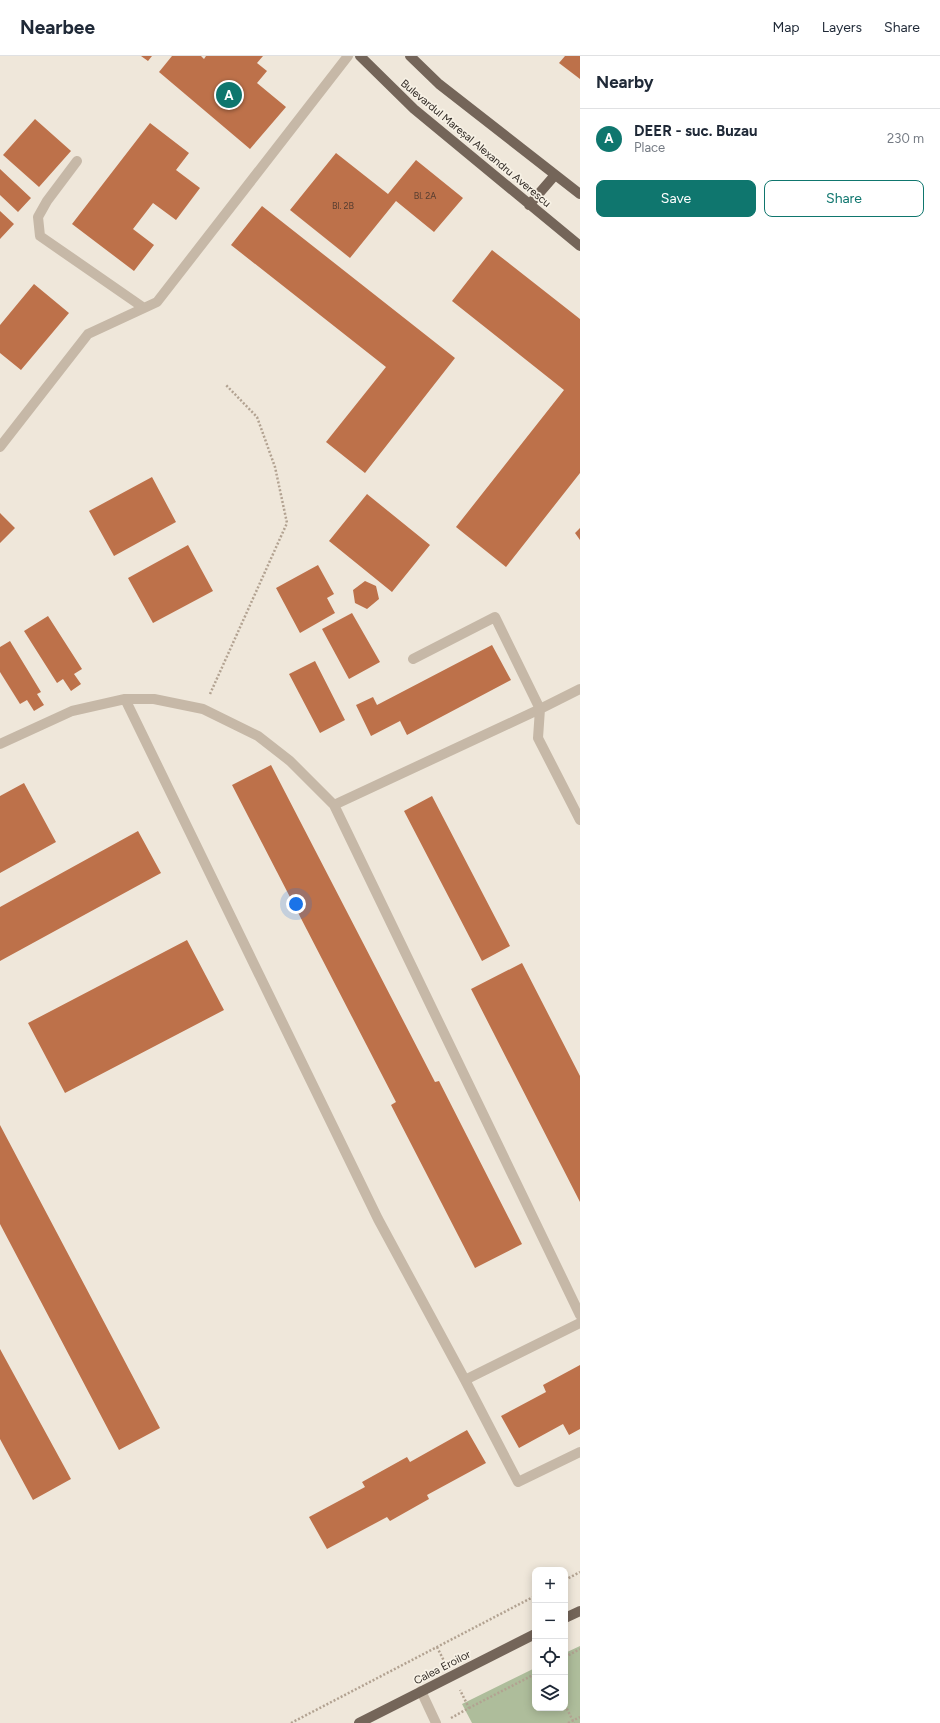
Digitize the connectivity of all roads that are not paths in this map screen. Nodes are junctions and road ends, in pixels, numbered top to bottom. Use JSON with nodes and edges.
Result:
{"nodes":[{"id":1,"x":348,"y":56,"type":"edge"},
{"id":2,"x":360,"y":56,"type":"edge"},
{"id":3,"x":410,"y":56,"type":"edge"},
{"id":4,"x":77,"y":162,"type":"dead end"},
{"id":5,"x":555,"y":175,"type":"junction"},
{"id":6,"x":580,"y":194,"type":"edge"},
{"id":7,"x":530,"y":206,"type":"junction"},
{"id":8,"x":580,"y":246,"type":"edge"},
{"id":9,"x":144,"y":308,"type":"junction"},
{"id":10,"x":0,"y":447,"type":"edge"},
{"id":11,"x":413,"y":659,"type":"dead end"},
{"id":12,"x":580,"y":689,"type":"edge"},
{"id":13,"x":125,"y":700,"type":"junction"},
{"id":14,"x":540,"y":709,"type":"junction"},
{"id":15,"x":0,"y":744,"type":"edge"},
{"id":16,"x":334,"y":805,"type":"junction"},
{"id":17,"x":580,"y":820,"type":"edge"},
{"id":18,"x":580,"y":1315,"type":"edge"},
{"id":19,"x":580,"y":1323,"type":"edge"},
{"id":20,"x":465,"y":1380,"type":"junction"},
{"id":21,"x":580,"y":1452,"type":"edge"},
{"id":22,"x":580,"y":1611,"type":"edge"},
{"id":23,"x":568,"y":1617,"type":"edge"},
{"id":24,"x":532,"y":1636,"type":"edge"},
{"id":25,"x":421,"y":1691,"type":"junction"},
{"id":26,"x":360,"y":1723,"type":"edge"},
{"id":27,"x":436,"y":1723,"type":"edge"}],
"edges":[{"from":1,"to":9,"type":"lane"},
{"from":2,"to":7,"type":"main road","name":"Bulevardul Mareșal Alexandru Averescu"},
{"from":3,"to":5,"type":"main road","name":"Bulevardul Mareșal Alexandru Averescu"},
{"from":4,"to":9,"type":"lane"},
{"from":5,"to":6,"type":"main road","name":"Bulevardul Mareșal Alexandru Averescu"},
{"from":5,"to":7,"type":"main road"},
{"from":7,"to":8,"type":"main road","name":"Bulevardul Mareșal Alexandru Averescu"},
{"from":9,"to":10,"type":"lane"},
{"from":11,"to":14,"type":"lane"},
{"from":12,"to":14,"type":"lane"},
{"from":13,"to":15,"type":"lane"},
{"from":13,"to":16,"type":"lane"},
{"from":13,"to":20,"type":"lane"},
{"from":14,"to":16,"type":"lane"},
{"from":14,"to":17,"type":"lane"},
{"from":16,"to":18,"type":"lane"},
{"from":19,"to":20,"type":"lane"},
{"from":20,"to":21,"type":"lane"},
{"from":22,"to":23,"type":"main road"},
{"from":24,"to":25,"type":"main road","name":"Calea Eroilor"},
{"from":25,"to":26,"type":"main road","name":"Calea Eroilor"},
{"from":25,"to":27,"type":"lane"}]}
